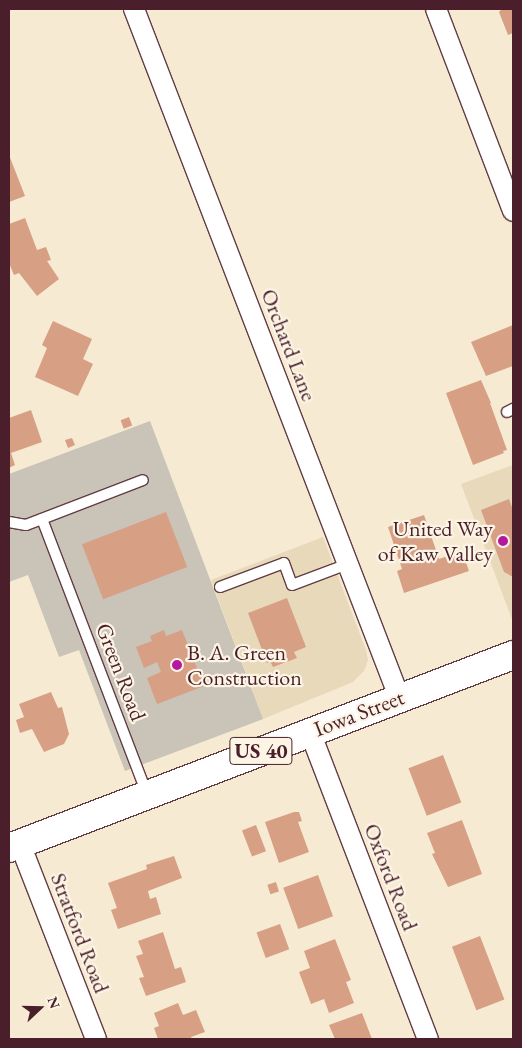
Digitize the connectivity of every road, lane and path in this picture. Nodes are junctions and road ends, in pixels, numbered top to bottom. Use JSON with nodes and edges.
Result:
{"nodes":[{"id":1,"x":134,"y":9,"type":"edge"},
{"id":2,"x":436,"y":9,"type":"edge"},
{"id":3,"x":513,"y":211,"type":"edge"},
{"id":4,"x":143,"y":480,"type":"dead end"},
{"id":5,"x":42,"y":519,"type":"junction"},
{"id":6,"x":9,"y":522,"type":"edge"},
{"id":7,"x":348,"y":564,"type":"junction"},
{"id":8,"x":220,"y":587,"type":"dead end"},
{"id":9,"x":513,"y":655,"type":"edge"},
{"id":10,"x":399,"y":697,"type":"junction"},
{"id":11,"x":310,"y":732,"type":"junction"},
{"id":12,"x":148,"y":795,"type":"junction"},
{"id":13,"x":15,"y":846,"type":"edge"},
{"id":14,"x":96,"y":1039,"type":"edge"},
{"id":15,"x":428,"y":1039,"type":"edge"}],
"edges":[{"from":1,"to":7,"type":"street","name":"Orchard Lane"},
{"from":2,"to":3,"type":"street"},
{"from":4,"to":5,"type":"lane"},
{"from":5,"to":6,"type":"lane"},
{"from":5,"to":12,"type":"lane","name":"Green Road"},
{"from":7,"to":8,"type":"lane"},
{"from":7,"to":10,"type":"street","name":"Orchard Lane"},
{"from":9,"to":10,"type":"highway","name":"Iowa Street","number":"US 40"},
{"from":10,"to":11,"type":"highway","name":"Iowa Street","number":"US 40"},
{"from":11,"to":12,"type":"highway","name":"Iowa Street","number":"US 40"},
{"from":11,"to":15,"type":"street","name":"Oxford Road"},
{"from":12,"to":13,"type":"highway","name":"Iowa Street","number":"US 40"},
{"from":13,"to":14,"type":"street","name":"Stratford Road"}]}
